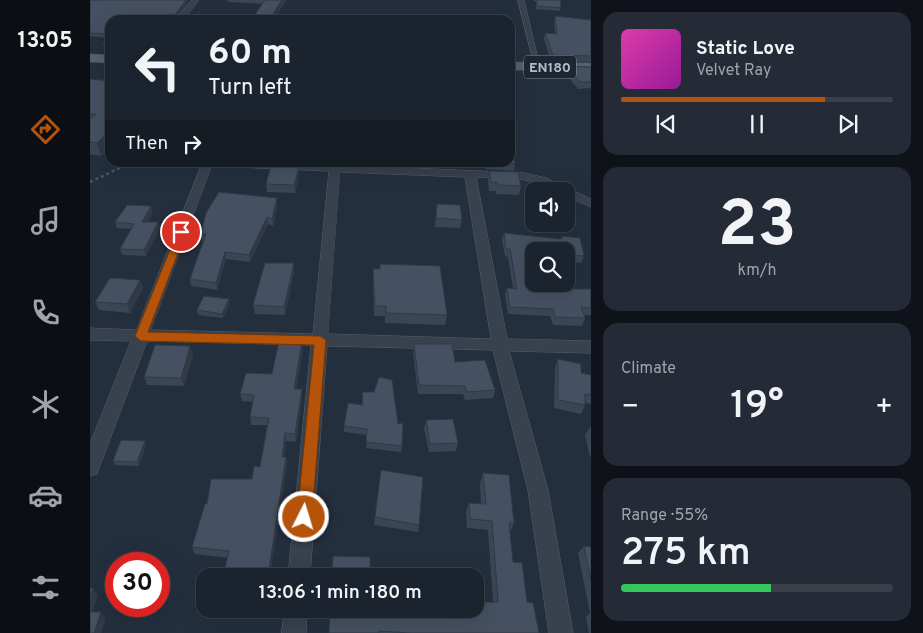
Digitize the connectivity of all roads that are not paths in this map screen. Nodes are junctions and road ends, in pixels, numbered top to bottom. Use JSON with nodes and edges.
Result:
{"nodes":[{"id":1,"x":196,"y":0,"type":"edge"},
{"id":2,"x":521,"y":0,"type":"edge"},
{"id":3,"x":183,"y":15,"type":"edge"},
{"id":4,"x":90,"y":58,"type":"edge"},
{"id":5,"x":105,"y":59,"type":"edge"},
{"id":6,"x":515,"y":66,"type":"edge"},
{"id":7,"x":538,"y":67,"type":"junction"},
{"id":8,"x":590,"y":68,"type":"edge"},
{"id":9,"x":206,"y":167,"type":"edge"},
{"id":10,"x":314,"y":167,"type":"edge"},
{"id":11,"x":335,"y":168,"type":"junction"},
{"id":12,"x":470,"y":173,"type":"junction"},
{"id":13,"x":590,"y":204,"type":"edge"},
{"id":14,"x":90,"y":334,"type":"edge"},
{"id":15,"x":141,"y":336,"type":"junction"},
{"id":16,"x":320,"y":340,"type":"junction"},
{"id":17,"x":500,"y":345,"type":"junction"},
{"id":18,"x":590,"y":347,"type":"edge"},
{"id":19,"x":90,"y":468,"type":"edge"},
{"id":20,"x":300,"y":568,"type":"edge"},
{"id":21,"x":295,"y":618,"type":"edge"},
{"id":22,"x":294,"y":633,"type":"edge"},
{"id":23,"x":562,"y":633,"type":"edge"}],
"edges":[{"from":1,"to":3,"type":"street"},
{"from":2,"to":7,"type":"street"},
{"from":4,"to":5,"type":"main road"},
{"from":6,"to":7,"type":"main road","number":"EN180"},
{"from":7,"to":8,"type":"main road","number":"EN180"},
{"from":9,"to":15,"type":"street"},
{"from":10,"to":11,"type":"street"},
{"from":11,"to":12,"type":"street"},
{"from":11,"to":16,"type":"street"},
{"from":12,"to":13,"type":"street"},
{"from":12,"to":17,"type":"street"},
{"from":14,"to":15,"type":"street"},
{"from":15,"to":16,"type":"street"},
{"from":15,"to":19,"type":"street"},
{"from":16,"to":17,"type":"street"},
{"from":16,"to":20,"type":"street"},
{"from":17,"to":18,"type":"street"},
{"from":17,"to":23,"type":"street"},
{"from":21,"to":22,"type":"street"}]}
